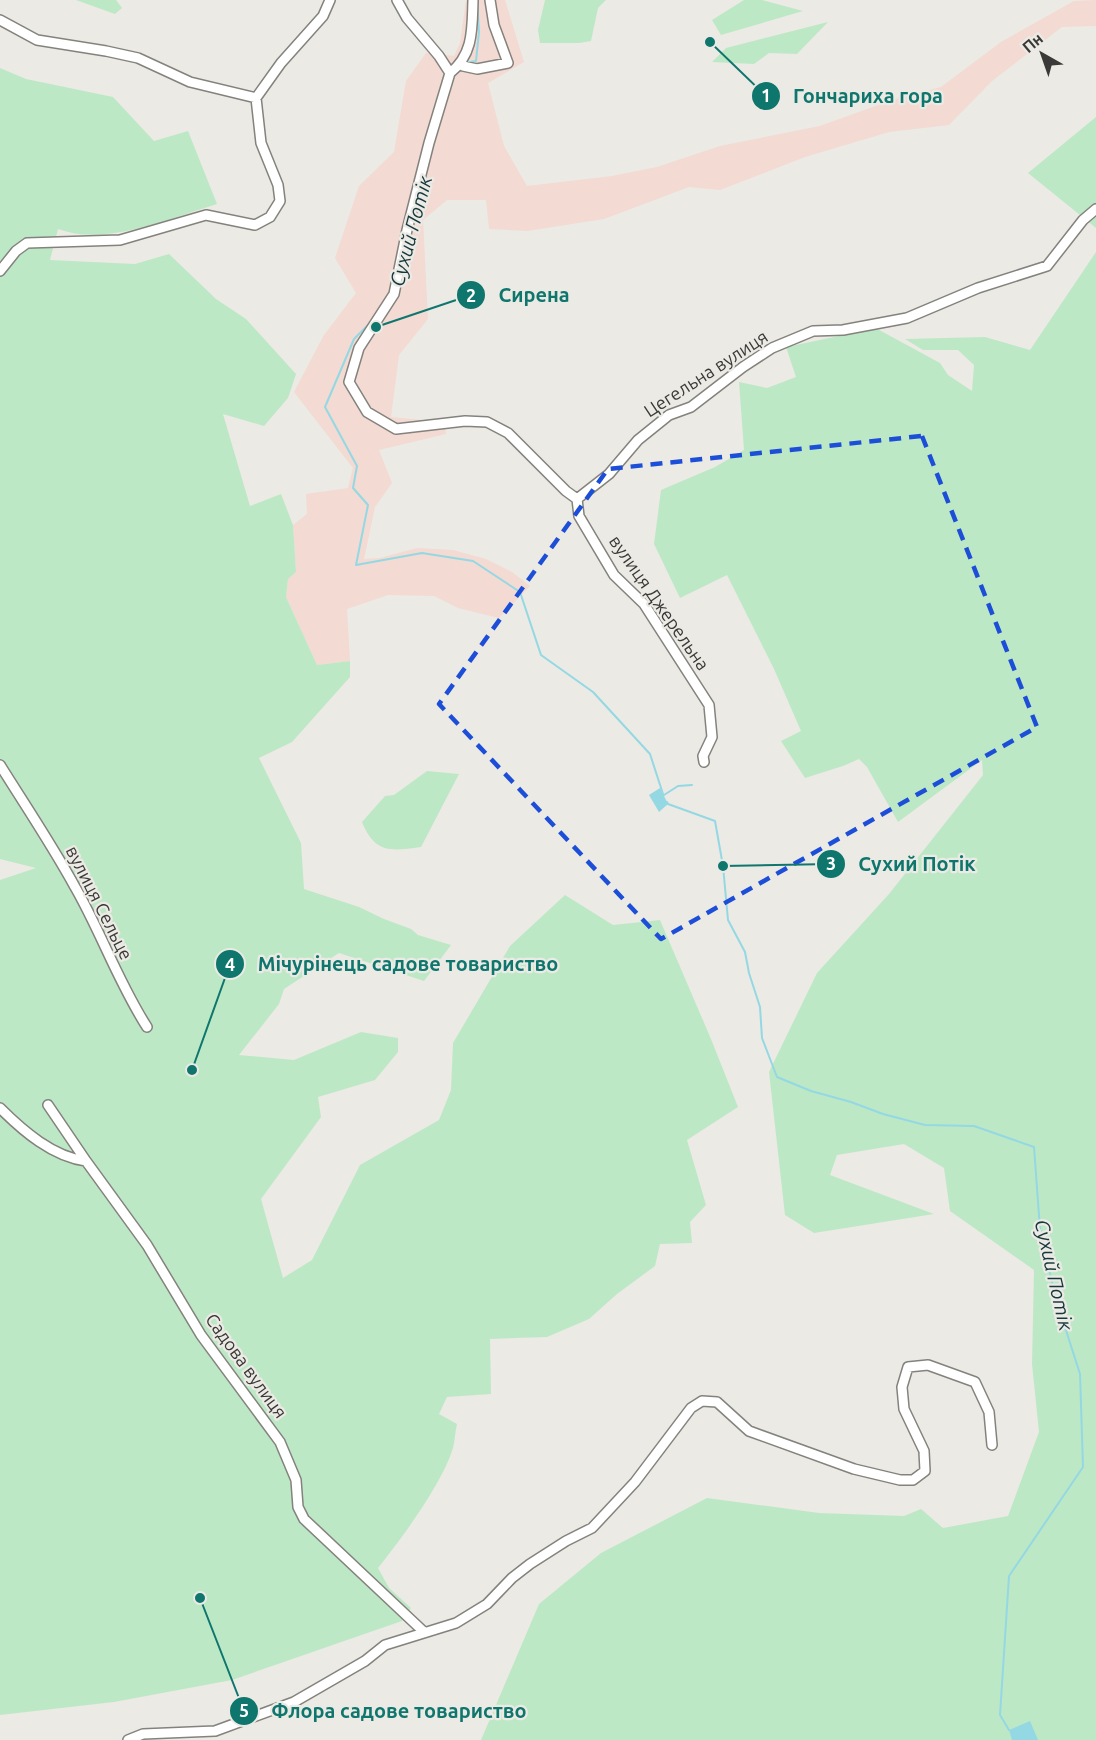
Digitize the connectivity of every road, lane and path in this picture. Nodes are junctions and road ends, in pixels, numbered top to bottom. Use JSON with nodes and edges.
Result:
{"nodes":[{"id":1,"x":330,"y":0,"type":"edge"},
{"id":2,"x":397,"y":0,"type":"edge"},
{"id":3,"x":473,"y":0,"type":"edge"},
{"id":4,"x":490,"y":0,"type":"edge"},
{"id":5,"x":0,"y":20,"type":"edge"},
{"id":6,"x":463,"y":66,"type":"dead end"},
{"id":7,"x":450,"y":73,"type":"junction"},
{"id":8,"x":256,"y":98,"type":"junction"},
{"id":9,"x":1096,"y":209,"type":"edge"},
{"id":10,"x":0,"y":271,"type":"edge"},
{"id":11,"x":577,"y":499,"type":"junction"},
{"id":12,"x":704,"y":762,"type":"dead end"},
{"id":13,"x":0,"y":765,"type":"edge"},
{"id":14,"x":147,"y":1026,"type":"dead end"},
{"id":15,"x":48,"y":1105,"type":"dead end"},
{"id":16,"x":0,"y":1108,"type":"edge"},
{"id":17,"x":86,"y":1161,"type":"junction"},
{"id":18,"x":992,"y":1445,"type":"dead end"},
{"id":19,"x":424,"y":1632,"type":"junction"},
{"id":20,"x":128,"y":1740,"type":"edge"}],
"edges":[{"from":1,"to":8,"type":"street"},
{"from":2,"to":7,"type":"street"},
{"from":3,"to":7,"type":"street"},
{"from":4,"to":6,"type":"street"},
{"from":5,"to":8,"type":"street"},
{"from":7,"to":11,"type":"street"},
{"from":8,"to":10,"type":"street"},
{"from":9,"to":11,"type":"street","name":"Цегельна вулиця"},
{"from":11,"to":12,"type":"street","name":"вулиця Джерельна"},
{"from":13,"to":14,"type":"street","name":"вулиця Сельце"},
{"from":15,"to":17,"type":"street","name":"Садова вулиця"},
{"from":16,"to":17,"type":"street"},
{"from":17,"to":19,"type":"street","name":"Садова вулиця"},
{"from":18,"to":19,"type":"street"},
{"from":19,"to":20,"type":"street"}]}
